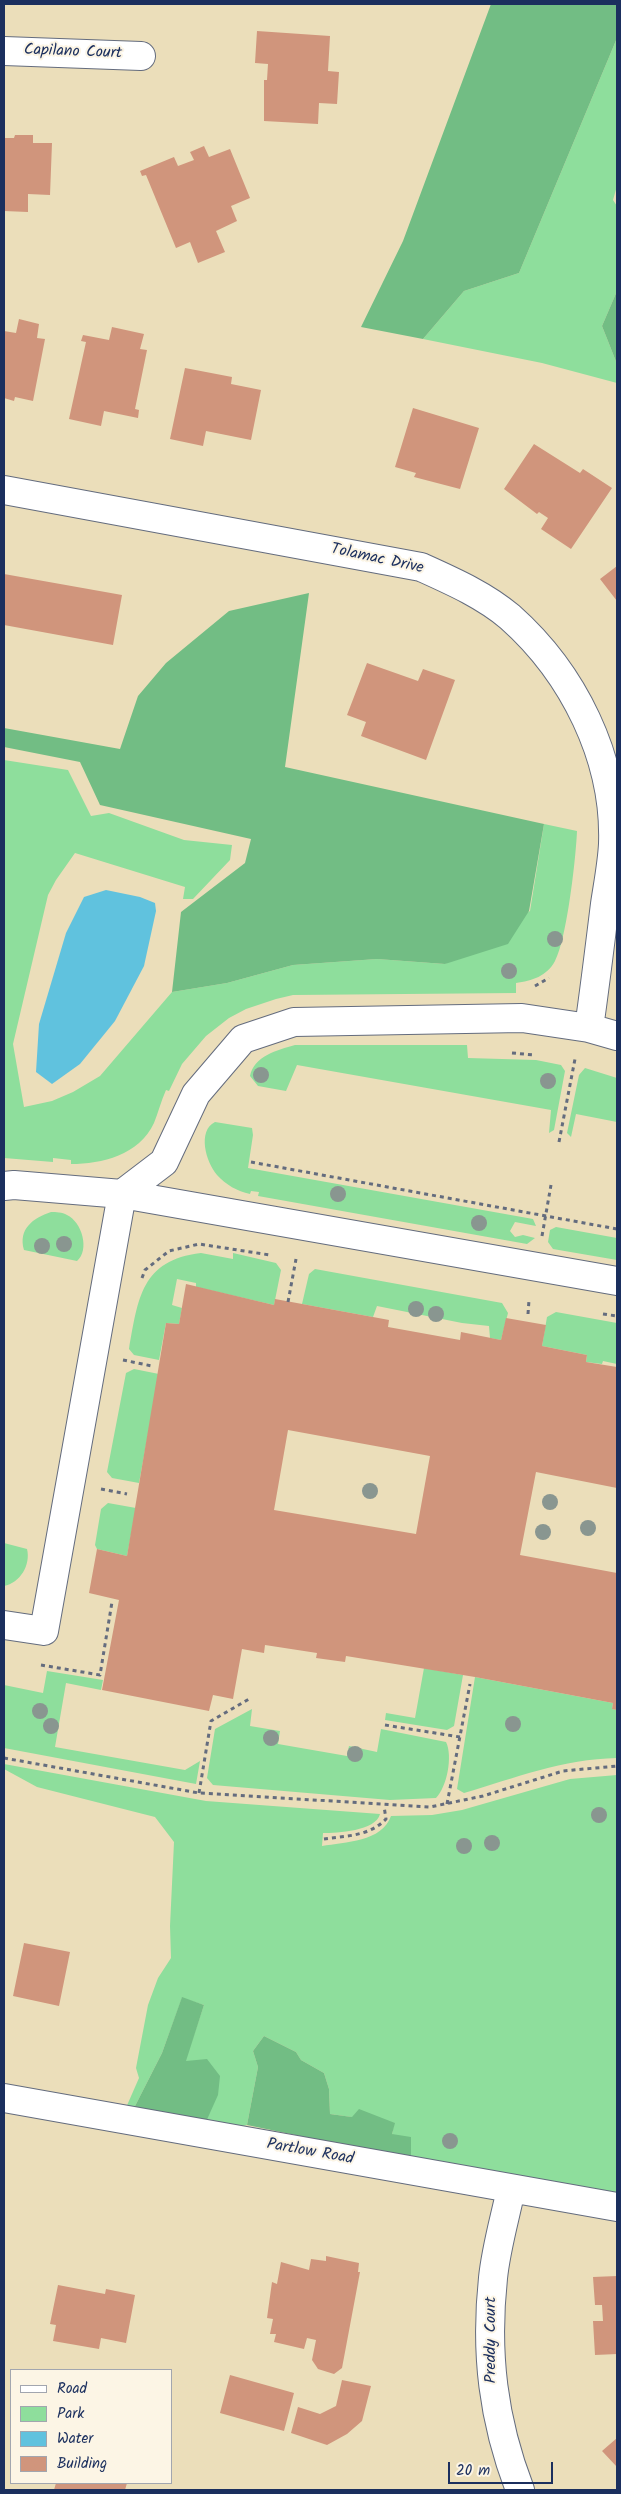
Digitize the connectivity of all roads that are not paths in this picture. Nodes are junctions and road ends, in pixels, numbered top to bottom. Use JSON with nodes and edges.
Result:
{"nodes":[{"id":1,"x":4,"y":51,"type":"edge"},
{"id":2,"x":141,"y":56,"type":"dead end"},
{"id":3,"x":4,"y":490,"type":"edge"},
{"id":4,"x":590,"y":1028,"type":"junction"},
{"id":5,"x":617,"y":1036,"type":"edge"},
{"id":6,"x":4,"y":1186,"type":"edge"},
{"id":7,"x":122,"y":1194,"type":"junction"},
{"id":8,"x":617,"y":1281,"type":"edge"},
{"id":9,"x":4,"y":1625,"type":"edge"},
{"id":10,"x":4,"y":2098,"type":"edge"},
{"id":11,"x":510,"y":2189,"type":"junction"},
{"id":12,"x":617,"y":2207,"type":"edge"},
{"id":13,"x":520,"y":2490,"type":"edge"}],
"edges":[{"from":1,"to":2,"type":"street","name":"Capilano Court"},
{"from":3,"to":4,"type":"street","name":"Tolamac Drive"},
{"from":4,"to":5,"type":"street"},
{"from":4,"to":7,"type":"street"},
{"from":6,"to":7,"type":"street"},
{"from":7,"to":8,"type":"street"},
{"from":7,"to":9,"type":"street"},
{"from":10,"to":11,"type":"street","name":"Partlow Road"},
{"from":11,"to":12,"type":"street","name":"Partlow Road"},
{"from":11,"to":13,"type":"street","name":"Preddy Court"}]}
